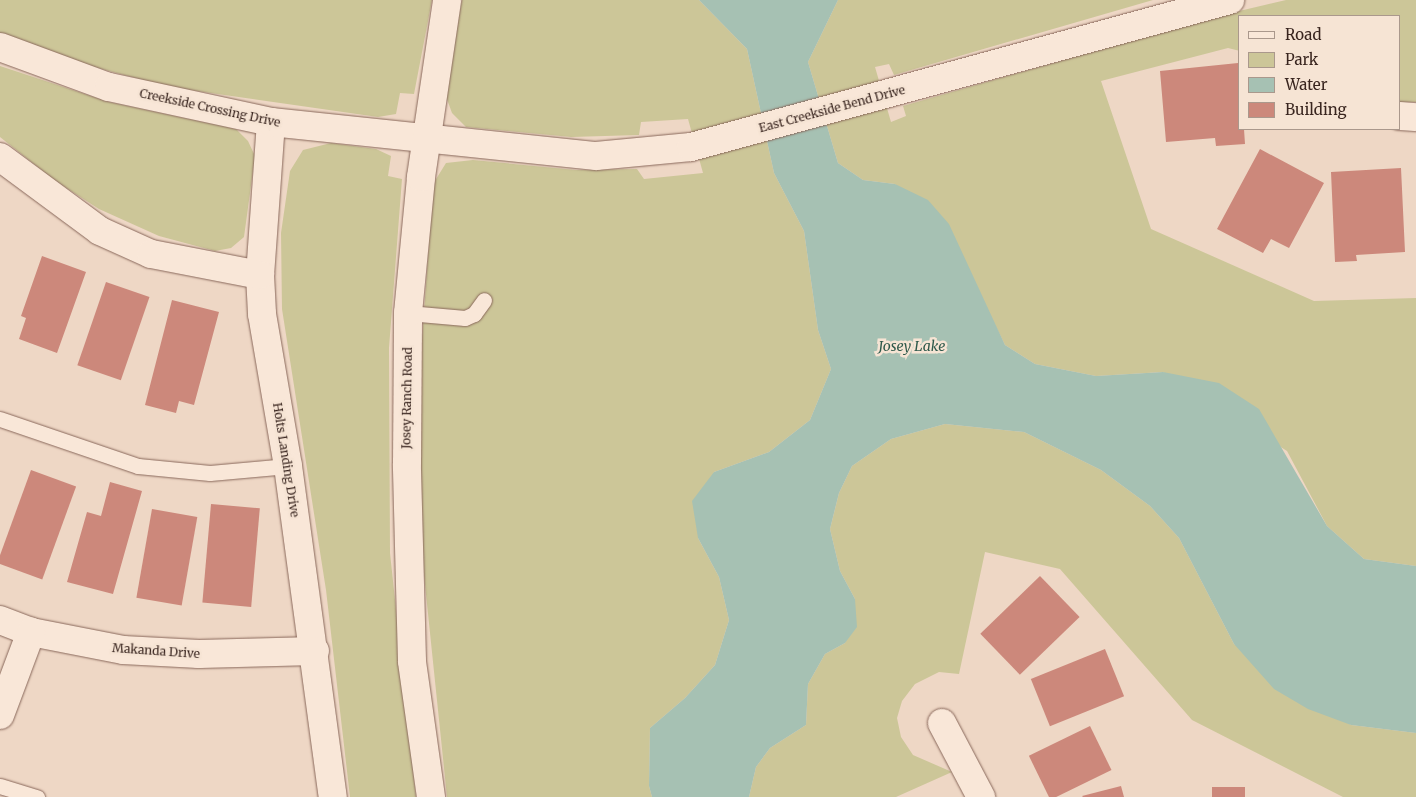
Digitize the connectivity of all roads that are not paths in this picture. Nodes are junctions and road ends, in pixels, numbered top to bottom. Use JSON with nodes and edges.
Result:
{"nodes":[{"id":1,"x":447,"y":0,"type":"edge"},
{"id":2,"x":1230,"y":0,"type":"edge"},
{"id":3,"x":0,"y":47,"type":"edge"},
{"id":4,"x":1401,"y":116,"type":"edge"},
{"id":5,"x":1416,"y":117,"type":"edge"},
{"id":6,"x":271,"y":122,"type":"junction"},
{"id":7,"x":427,"y":136,"type":"junction"},
{"id":8,"x":1,"y":160,"type":"edge"},
{"id":9,"x":260,"y":275,"type":"junction"},
{"id":10,"x":484,"y":300,"type":"dead end"},
{"id":11,"x":408,"y":313,"type":"junction"},
{"id":12,"x":0,"y":419,"type":"edge"},
{"id":13,"x":288,"y":466,"type":"junction"},
{"id":14,"x":0,"y":620,"type":"edge"},
{"id":15,"x":31,"y":632,"type":"junction"},
{"id":16,"x":315,"y":651,"type":"junction"},
{"id":17,"x":0,"y":715,"type":"edge"},
{"id":18,"x":942,"y":723,"type":"dead end"},
{"id":19,"x":0,"y":786,"type":"edge"},
{"id":20,"x":37,"y":797,"type":"edge"},
{"id":21,"x":333,"y":797,"type":"edge"},
{"id":22,"x":431,"y":797,"type":"edge"},
{"id":23,"x":981,"y":797,"type":"edge"}],
"edges":[{"from":1,"to":7,"type":"street","name":"Josey Ranch Road"},
{"from":2,"to":7,"type":"street","name":"East Creekside Bend Drive"},
{"from":3,"to":6,"type":"street","name":"Creekside Crossing Drive"},
{"from":4,"to":5,"type":"street"},
{"from":6,"to":7,"type":"street","name":"Creekside Crossing Drive"},
{"from":6,"to":9,"type":"street","name":"Holts Landing Drive"},
{"from":7,"to":11,"type":"street","name":"Josey Ranch Road"},
{"from":8,"to":9,"type":"street"},
{"from":9,"to":13,"type":"street","name":"Holts Landing Drive"},
{"from":10,"to":11,"type":"lane"},
{"from":11,"to":22,"type":"street","name":"Josey Ranch Road"},
{"from":12,"to":13,"type":"lane"},
{"from":13,"to":16,"type":"street","name":"Holts Landing Drive"},
{"from":14,"to":15,"type":"street","name":"Makanda Drive"},
{"from":15,"to":16,"type":"street","name":"Makanda Drive"},
{"from":15,"to":17,"type":"street"},
{"from":16,"to":21,"type":"street","name":"Holts Landing Drive"},
{"from":18,"to":23,"type":"street"},
{"from":19,"to":20,"type":"lane"}]}
